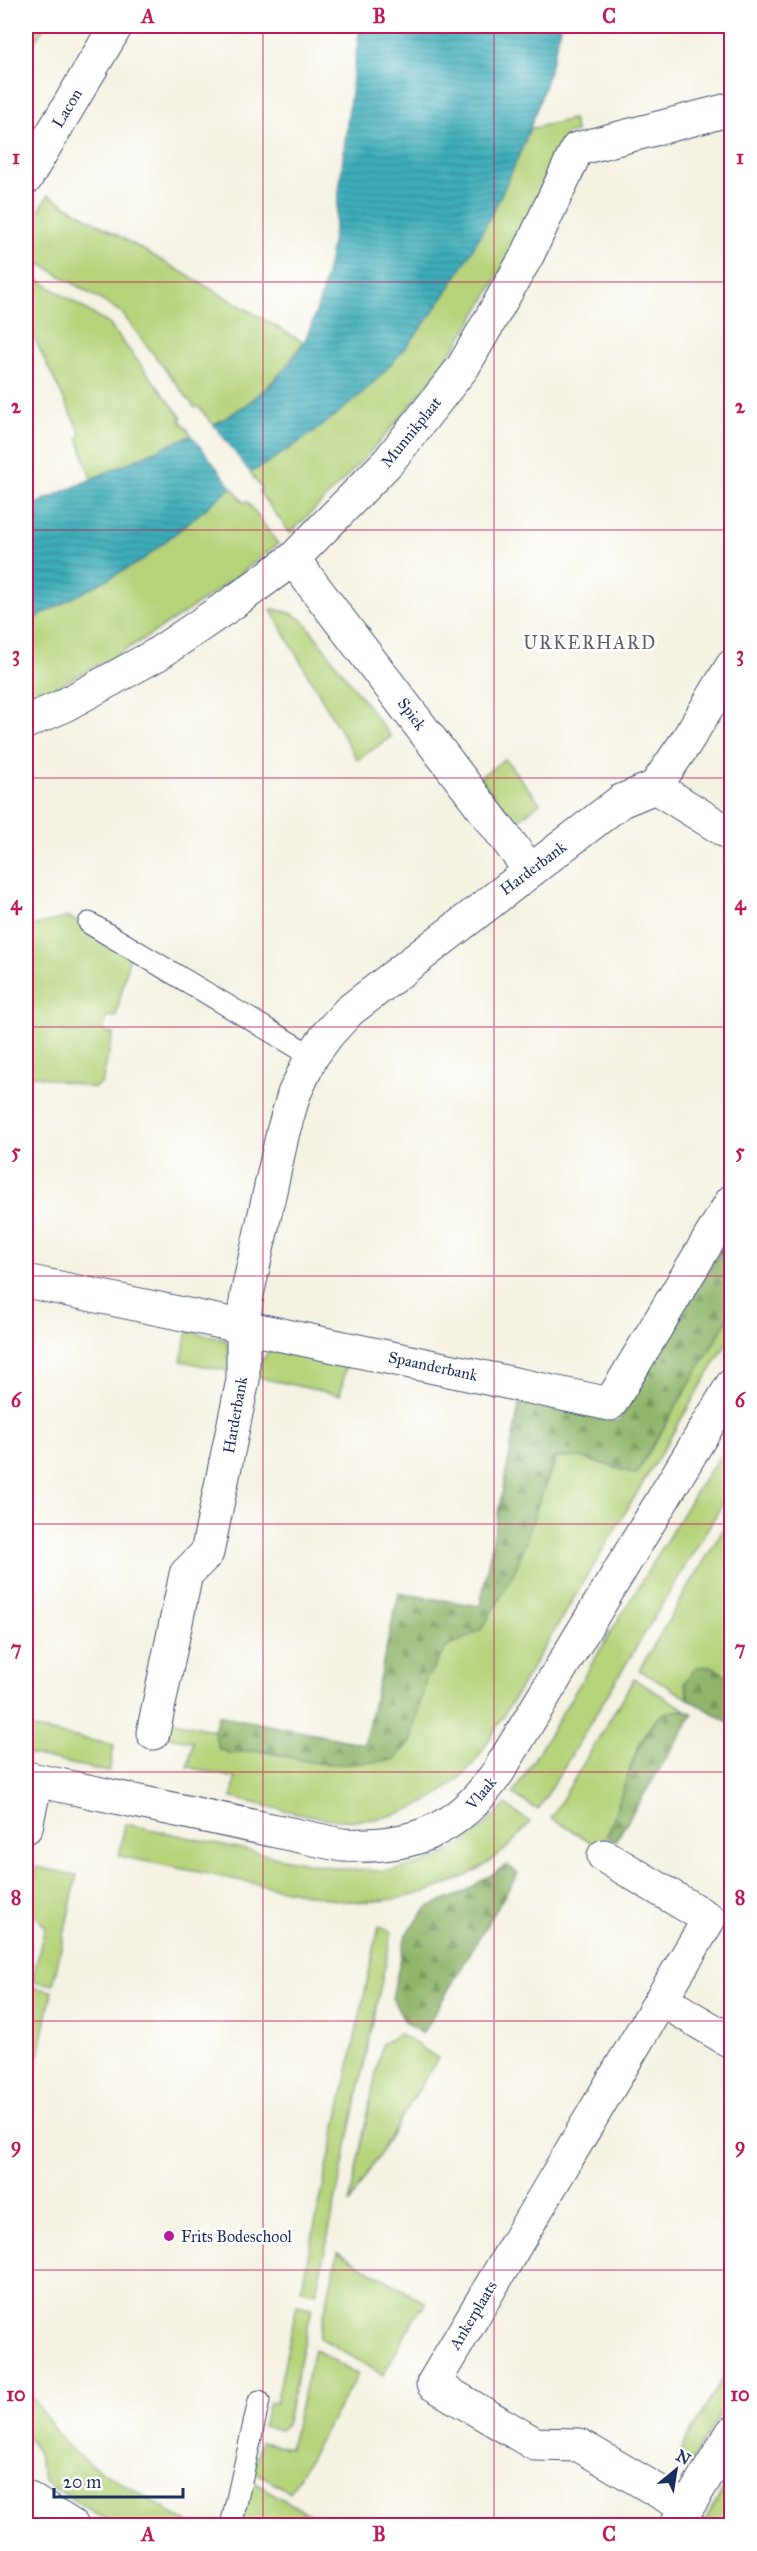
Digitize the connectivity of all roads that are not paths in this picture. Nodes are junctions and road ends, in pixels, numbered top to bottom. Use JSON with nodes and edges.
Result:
{"nodes":[{"id":1,"x":104,"y":30,"type":"edge"},
{"id":2,"x":732,"y":109,"type":"edge"},
{"id":3,"x":26,"y":178,"type":"edge"},
{"id":4,"x":293,"y":559,"type":"junction"},
{"id":5,"x":732,"y":666,"type":"edge"},
{"id":6,"x":26,"y":722,"type":"edge"},
{"id":7,"x":655,"y":787,"type":"junction"},
{"id":8,"x":732,"y":835,"type":"edge"},
{"id":9,"x":530,"y":870,"type":"junction"},
{"id":10,"x":88,"y":923,"type":"dead end"},
{"id":11,"x":312,"y":1056,"type":"junction"},
{"id":12,"x":732,"y":1201,"type":"edge"},
{"id":13,"x":26,"y":1281,"type":"edge"},
{"id":14,"x":243,"y":1325,"type":"junction"},
{"id":15,"x":732,"y":1385,"type":"edge"},
{"id":16,"x":153,"y":1733,"type":"dead end"},
{"id":17,"x":31,"y":1779,"type":"edge"},
{"id":18,"x":26,"y":1827,"type":"edge"},
{"id":19,"x":604,"y":1856,"type":"dead end"},
{"id":20,"x":662,"y":2000,"type":"junction"},
{"id":21,"x":732,"y":2042,"type":"edge"},
{"id":22,"x":259,"y":2401,"type":"dead end"},
{"id":23,"x":732,"y":2433,"type":"edge"},
{"id":24,"x":26,"y":2497,"type":"edge"},
{"id":25,"x":682,"y":2517,"type":"edge"},
{"id":26,"x":72,"y":2526,"type":"edge"},
{"id":27,"x":231,"y":2526,"type":"edge"}],
"edges":[{"from":1,"to":3,"type":"street","name":"Lacon"},
{"from":2,"to":4,"type":"street","name":"Munnikplaat"},
{"from":4,"to":6,"type":"street","name":"Munnikplaat"},
{"from":4,"to":9,"type":"street","name":"Spiek"},
{"from":5,"to":7,"type":"street"},
{"from":7,"to":8,"type":"street"},
{"from":7,"to":9,"type":"street","name":"Harderbank"},
{"from":9,"to":11,"type":"street","name":"Harderbank"},
{"from":10,"to":11,"type":"lane"},
{"from":11,"to":14,"type":"street","name":"Harderbank"},
{"from":12,"to":14,"type":"street","name":"Spaanderbank"},
{"from":13,"to":14,"type":"street","name":"Spaanderbank"},
{"from":14,"to":16,"type":"street","name":"Harderbank"},
{"from":15,"to":17,"type":"street","name":"Vlaak"},
{"from":17,"to":18,"type":"street"},
{"from":19,"to":20,"type":"street","name":"Ankerplaats"},
{"from":20,"to":21,"type":"street"},
{"from":20,"to":25,"type":"street","name":"Ankerplaats"},
{"from":22,"to":27,"type":"lane"},
{"from":23,"to":25,"type":"street","name":"Ankerplaats"},
{"from":24,"to":26,"type":"street"}]}
